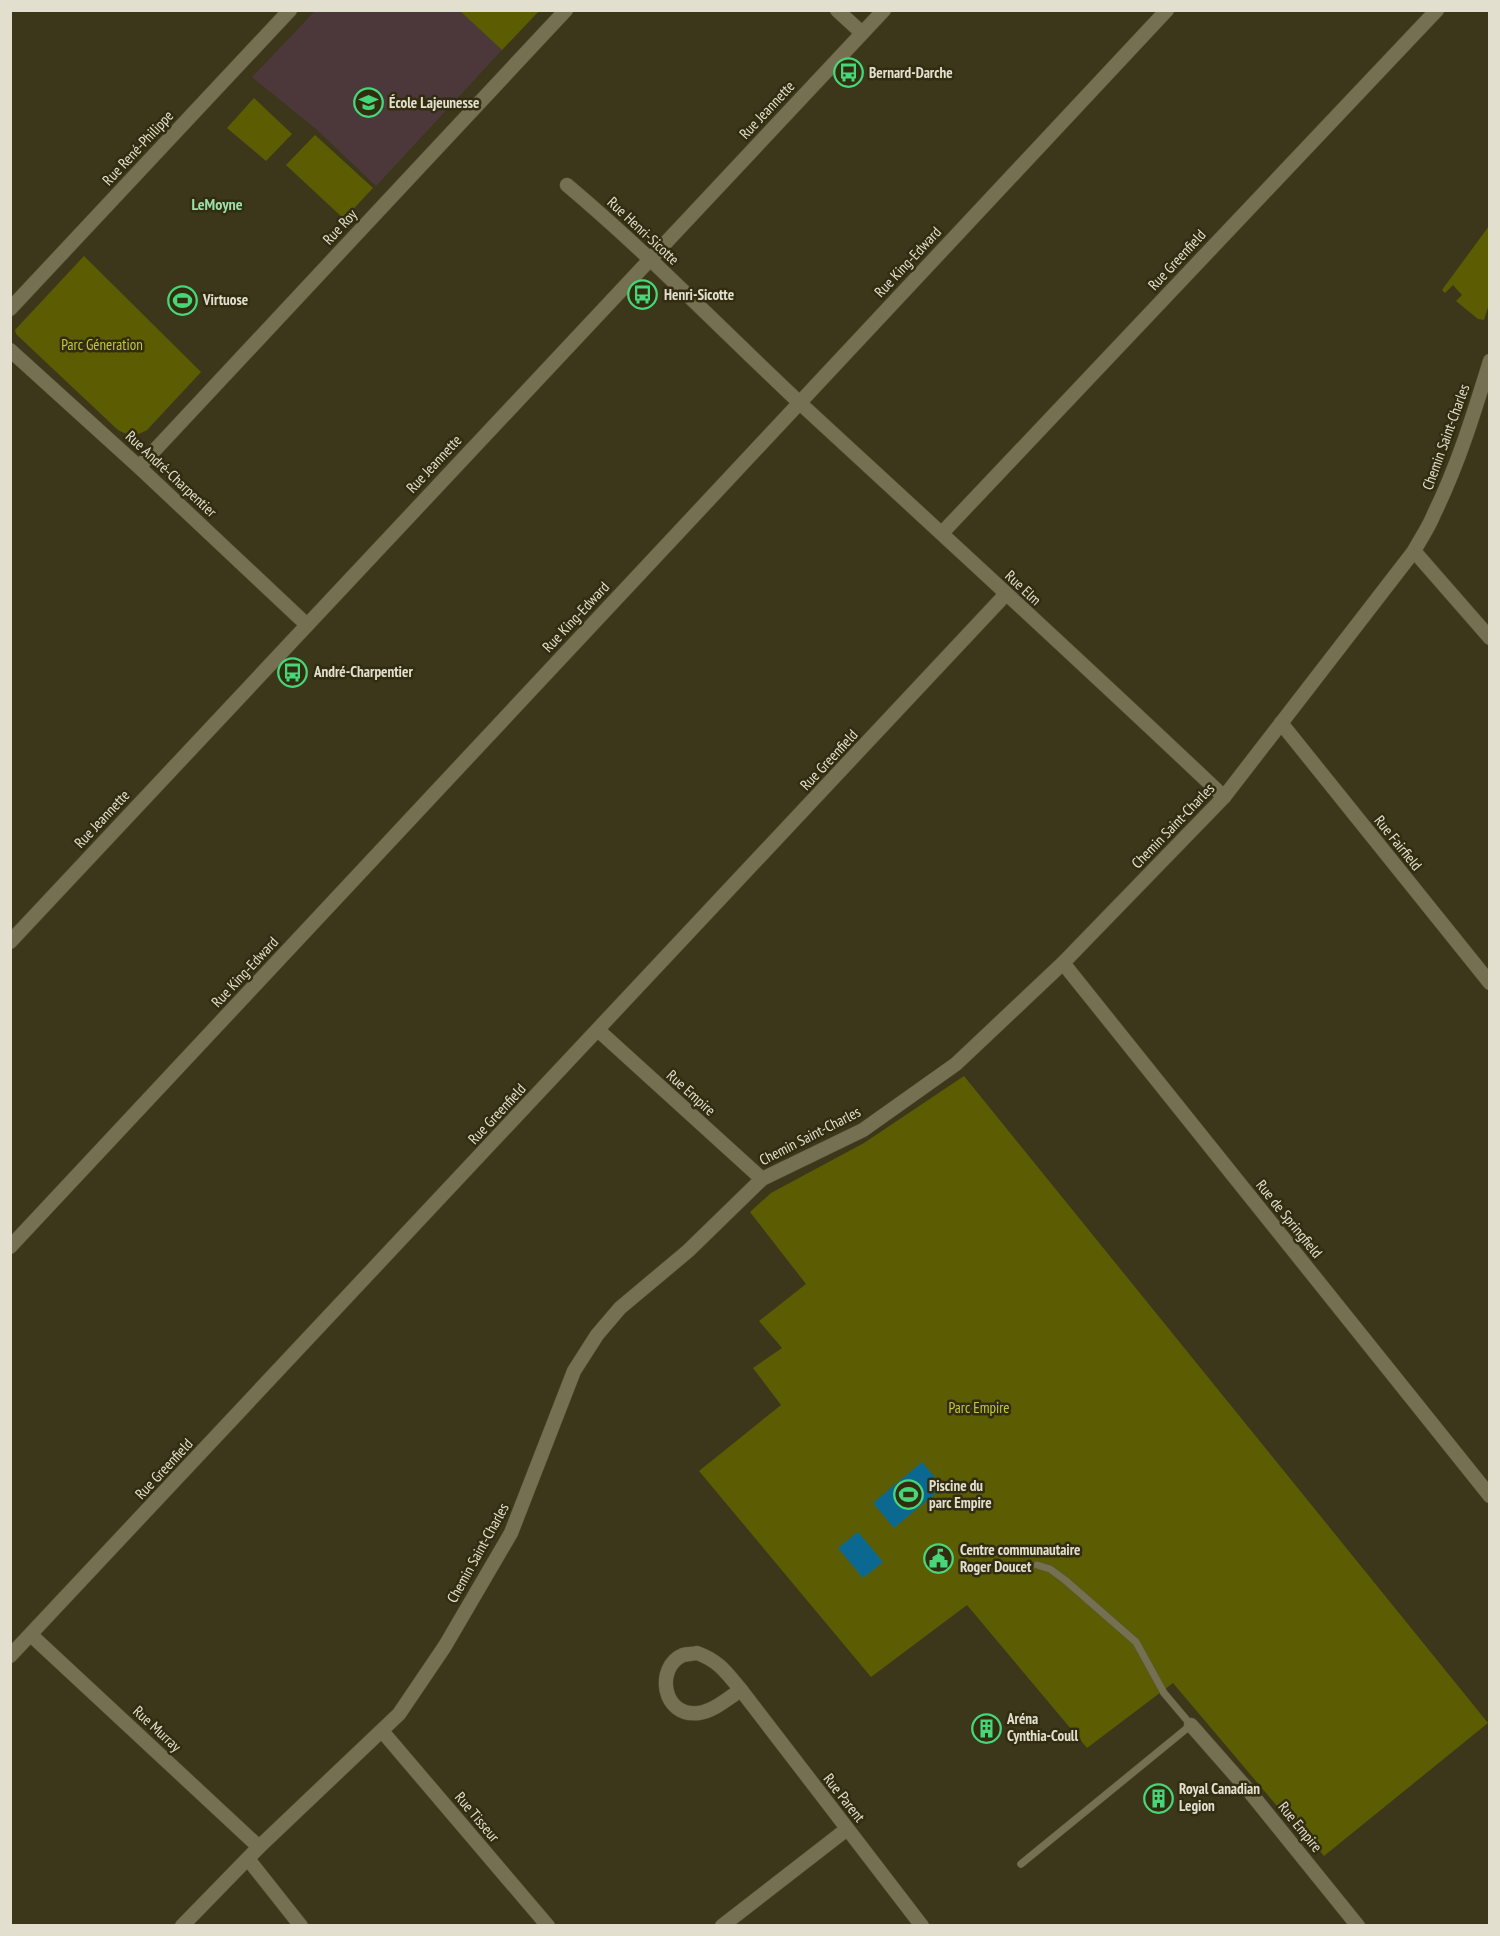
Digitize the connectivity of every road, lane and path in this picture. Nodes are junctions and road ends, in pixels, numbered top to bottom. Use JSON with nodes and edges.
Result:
{"nodes":[{"id":1,"x":290,"y":10,"type":"edge"},
{"id":2,"x":566,"y":10,"type":"edge"},
{"id":3,"x":837,"y":10,"type":"edge"},
{"id":4,"x":884,"y":10,"type":"edge"},
{"id":5,"x":1167,"y":10,"type":"edge"},
{"id":6,"x":1437,"y":10,"type":"edge"},
{"id":7,"x":862,"y":33,"type":"junction"},
{"id":8,"x":567,"y":185,"type":"dead end"},
{"id":9,"x":650,"y":260,"type":"junction"},
{"id":10,"x":10,"y":309,"type":"edge"},
{"id":11,"x":10,"y":350,"type":"edge"},
{"id":12,"x":1490,"y":362,"type":"edge"},
{"id":13,"x":800,"y":403,"type":"junction"},
{"id":14,"x":139,"y":467,"type":"junction"},
{"id":15,"x":942,"y":532,"type":"junction"},
{"id":16,"x":1414,"y":551,"type":"junction"},
{"id":17,"x":1006,"y":594,"type":"junction"},
{"id":18,"x":307,"y":625,"type":"junction"},
{"id":19,"x":1490,"y":638,"type":"edge"},
{"id":20,"x":1281,"y":723,"type":"junction"},
{"id":21,"x":1224,"y":797,"type":"junction"},
{"id":22,"x":10,"y":942,"type":"edge"},
{"id":23,"x":1063,"y":963,"type":"junction"},
{"id":24,"x":1490,"y":983,"type":"edge"},
{"id":25,"x":598,"y":1030,"type":"junction"},
{"id":26,"x":762,"y":1179,"type":"junction"},
{"id":27,"x":10,"y":1247,"type":"edge"},
{"id":28,"x":1490,"y":1496,"type":"edge"},
{"id":29,"x":1037,"y":1565,"type":"dead end"},
{"id":30,"x":31,"y":1635,"type":"junction"},
{"id":31,"x":10,"y":1656,"type":"edge"},
{"id":32,"x":741,"y":1690,"type":"junction"},
{"id":33,"x":1191,"y":1725,"type":"junction"},
{"id":34,"x":382,"y":1731,"type":"junction"},
{"id":35,"x":848,"y":1829,"type":"junction"},
{"id":36,"x":259,"y":1847,"type":"junction"},
{"id":37,"x":248,"y":1859,"type":"junction"},
{"id":38,"x":1021,"y":1864,"type":"dead end"},
{"id":39,"x":182,"y":1926,"type":"edge"},
{"id":40,"x":301,"y":1926,"type":"edge"},
{"id":41,"x":548,"y":1926,"type":"edge"},
{"id":42,"x":722,"y":1926,"type":"edge"},
{"id":43,"x":922,"y":1926,"type":"edge"},
{"id":44,"x":1358,"y":1926,"type":"edge"}],
"edges":[{"from":1,"to":10,"type":"street","name":"Rue René-Philippe"},
{"from":2,"to":14,"type":"street","name":"Rue Roy"},
{"from":3,"to":7,"type":"street"},
{"from":4,"to":7,"type":"street","name":"Rue Jeannette"},
{"from":5,"to":13,"type":"street","name":"Rue King-Edward"},
{"from":6,"to":15,"type":"street","name":"Rue Greenfield"},
{"from":7,"to":9,"type":"street","name":"Rue Jeannette"},
{"from":8,"to":9,"type":"street","name":"Rue Henri-Sicotte"},
{"from":9,"to":13,"type":"street","name":"Rue Henri-Sicotte"},
{"from":9,"to":18,"type":"street","name":"Rue Jeannette"},
{"from":11,"to":14,"type":"street","name":"Rue André-Charpentier"},
{"from":12,"to":16,"type":"street","name":"Chemin Saint-Charles"},
{"from":13,"to":15,"type":"street","name":"Rue Elm"},
{"from":13,"to":27,"type":"street","name":"Rue King-Edward"},
{"from":14,"to":18,"type":"street","name":"Rue André-Charpentier"},
{"from":15,"to":17,"type":"street","name":"Rue Elm"},
{"from":16,"to":19,"type":"street"},
{"from":16,"to":20,"type":"street","name":"Chemin Saint-Charles"},
{"from":17,"to":21,"type":"street","name":"Rue Elm"},
{"from":17,"to":25,"type":"street","name":"Rue Greenfield"},
{"from":18,"to":22,"type":"street","name":"Rue Jeannette"},
{"from":20,"to":21,"type":"street","name":"Chemin Saint-Charles"},
{"from":20,"to":24,"type":"street","name":"Rue Fairfield"},
{"from":21,"to":23,"type":"street","name":"Chemin Saint-Charles"},
{"from":23,"to":26,"type":"street","name":"Chemin Saint-Charles"},
{"from":23,"to":28,"type":"street","name":"Rue de Springfield"},
{"from":25,"to":26,"type":"street","name":"Rue Empire"},
{"from":25,"to":30,"type":"street","name":"Rue Greenfield"},
{"from":26,"to":34,"type":"street","name":"Chemin Saint-Charles"},
{"from":29,"to":33,"type":"lane"},
{"from":30,"to":31,"type":"street","name":"Rue Greenfield"},
{"from":30,"to":36,"type":"street","name":"Rue Murray"},
{"from":32,"to":32,"type":"street","name":"Rue Parent"},
{"from":32,"to":35,"type":"street","name":"Rue Parent"},
{"from":33,"to":38,"type":"lane"},
{"from":33,"to":44,"type":"street","name":"Rue Empire"},
{"from":34,"to":36,"type":"street","name":"Chemin Saint-Charles"},
{"from":34,"to":41,"type":"street","name":"Rue Tisseur"},
{"from":35,"to":42,"type":"street"},
{"from":35,"to":43,"type":"street","name":"Rue Parent"},
{"from":36,"to":37,"type":"street","name":"Chemin Saint-Charles"},
{"from":37,"to":39,"type":"street","name":"Chemin Saint-Charles"},
{"from":37,"to":40,"type":"street"}]}
